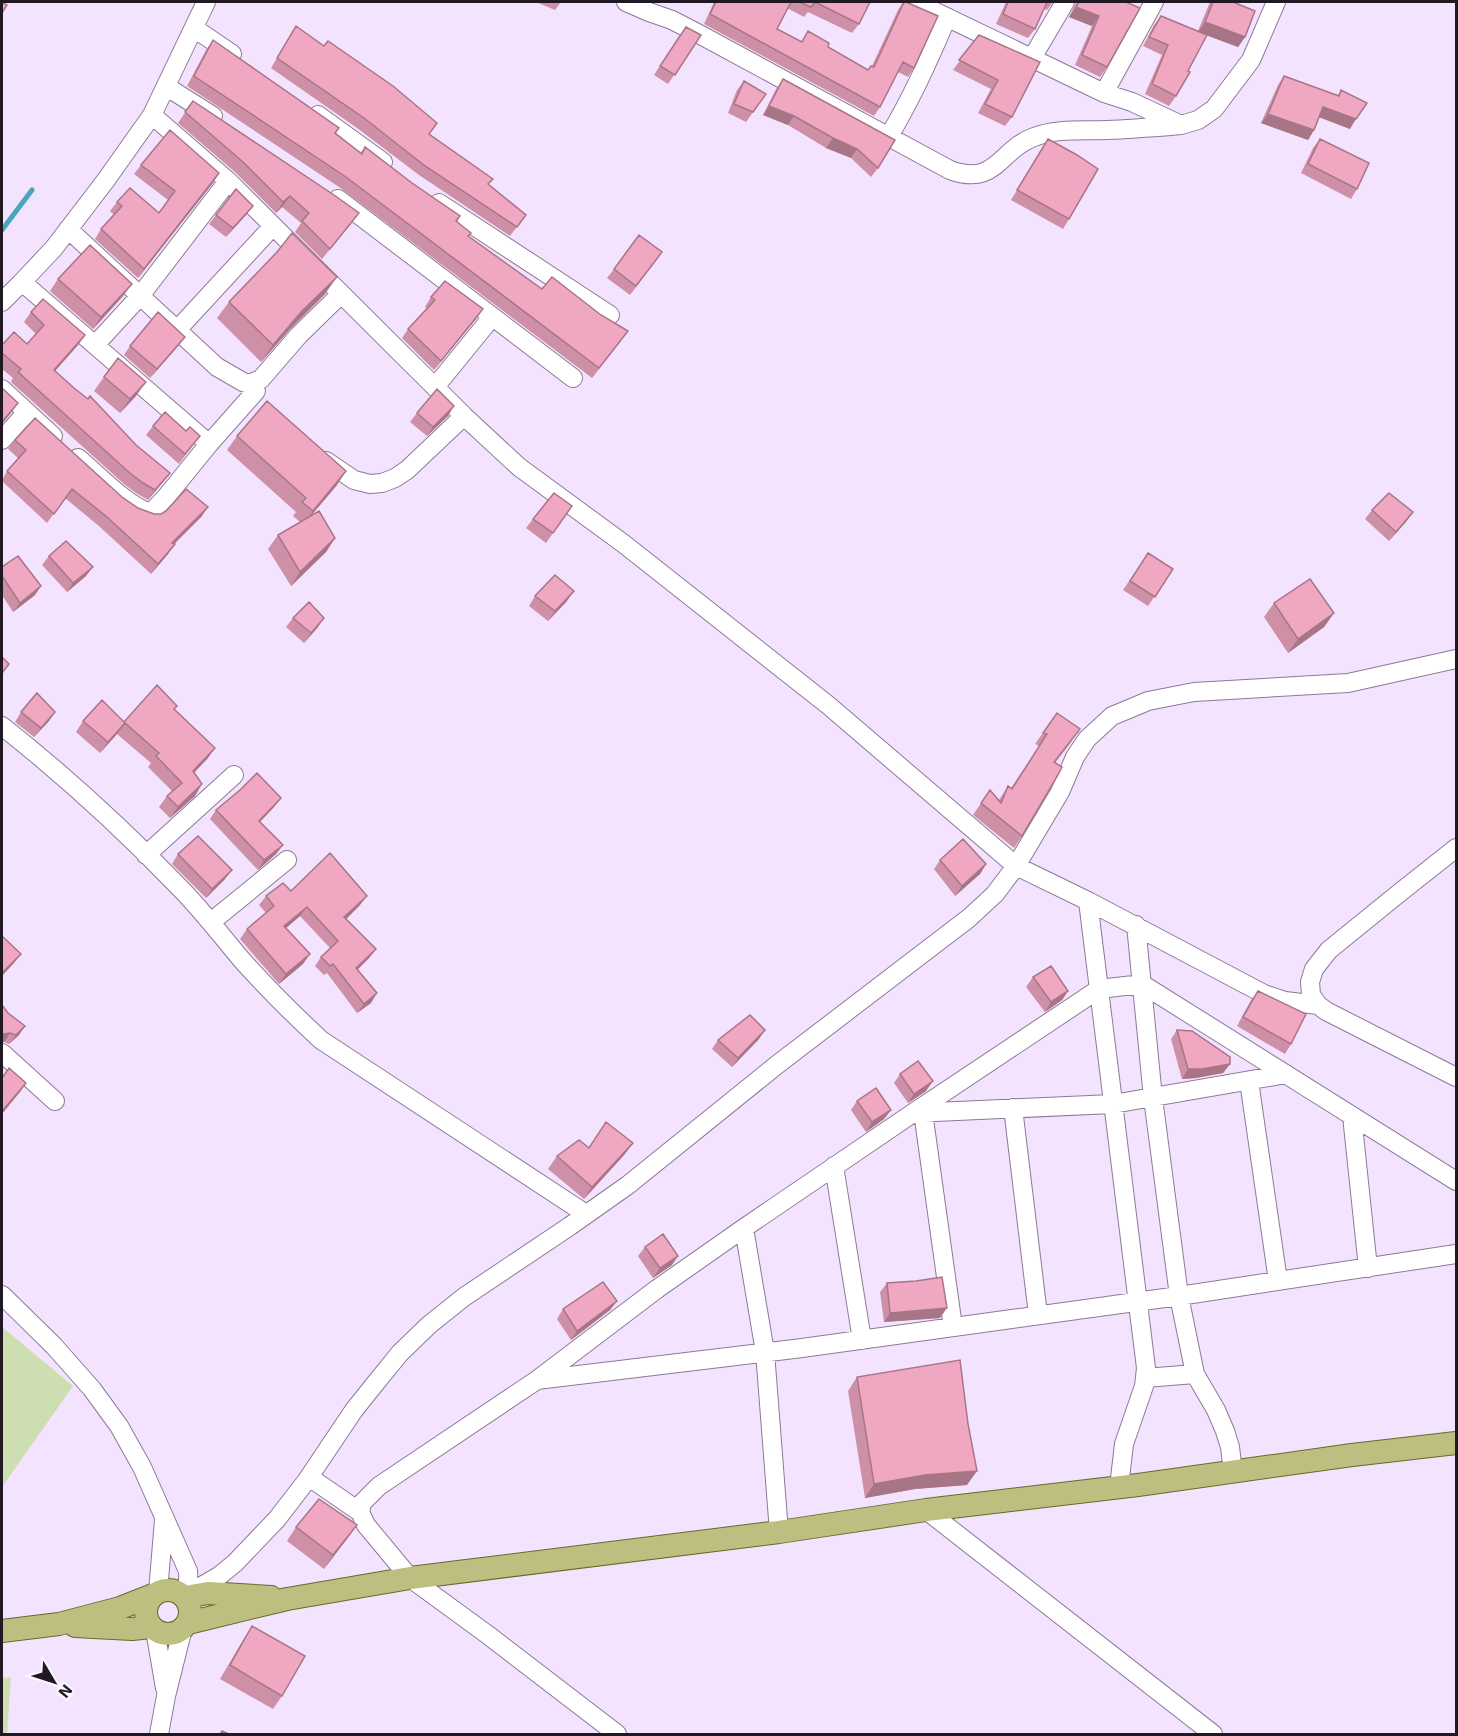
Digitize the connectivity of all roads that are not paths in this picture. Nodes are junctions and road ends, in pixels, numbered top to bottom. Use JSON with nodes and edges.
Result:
{"nodes":[{"id":1,"x":206,"y":2,"type":"edge"},
{"id":2,"x":626,"y":2,"type":"edge"},
{"id":3,"x":915,"y":2,"type":"edge"},
{"id":4,"x":1065,"y":2,"type":"edge"},
{"id":5,"x":1154,"y":2,"type":"edge"},
{"id":6,"x":1276,"y":2,"type":"edge"},
{"id":7,"x":946,"y":17,"type":"junction"},
{"id":8,"x":194,"y":28,"type":"junction"},
{"id":9,"x":1032,"y":58,"type":"junction"},
{"id":10,"x":243,"y":62,"type":"edge"},
{"id":11,"x":167,"y":87,"type":"junction"},
{"id":12,"x":1104,"y":93,"type":"junction"},
{"id":13,"x":302,"y":103,"type":"edge"},
{"id":14,"x":152,"y":115,"type":"junction"},
{"id":15,"x":226,"y":124,"type":"edge"},
{"id":16,"x":1181,"y":125,"type":"junction"},
{"id":17,"x":889,"y":136,"type":"junction"},
{"id":18,"x":394,"y":171,"type":"edge"},
{"id":19,"x":228,"y":181,"type":"junction"},
{"id":20,"x":323,"y":189,"type":"edge"},
{"id":21,"x":429,"y":196,"type":"edge"},
{"id":22,"x":273,"y":226,"type":"junction"},
{"id":23,"x":68,"y":230,"type":"junction"},
{"id":24,"x":22,"y":282,"type":"junction"},
{"id":25,"x":341,"y":294,"type":"junction"},
{"id":26,"x":140,"y":296,"type":"junction"},
{"id":27,"x":2,"y":302,"type":"edge"},
{"id":28,"x":610,"y":315,"type":"dead end"},
{"id":29,"x":492,"y":317,"type":"junction"},
{"id":30,"x":177,"y":330,"type":"junction"},
{"id":31,"x":95,"y":345,"type":"junction"},
{"id":32,"x":573,"y":378,"type":"dead end"},
{"id":33,"x":435,"y":387,"type":"junction"},
{"id":34,"x":2,"y":389,"type":"edge"},
{"id":35,"x":256,"y":392,"type":"junction"},
{"id":36,"x":27,"y":412,"type":"junction"},
{"id":37,"x":464,"y":416,"type":"junction"},
{"id":38,"x":2,"y":440,"type":"edge"},
{"id":39,"x":209,"y":444,"type":"junction"},
{"id":40,"x":310,"y":447,"type":"edge"},
{"id":41,"x":1456,"y":659,"type":"edge"},
{"id":42,"x":2,"y":726,"type":"edge"},
{"id":43,"x":234,"y":775,"type":"dead end"},
{"id":44,"x":1456,"y":848,"type":"edge"},
{"id":45,"x":146,"y":855,"type":"junction"},
{"id":46,"x":287,"y":860,"type":"dead end"},
{"id":47,"x":1016,"y":866,"type":"junction"},
{"id":48,"x":1088,"y":901,"type":"junction"},
{"id":49,"x":211,"y":922,"type":"junction"},
{"id":50,"x":1136,"y":925,"type":"junction"},
{"id":51,"x":1142,"y":984,"type":"junction"},
{"id":52,"x":1099,"y":989,"type":"junction"},
{"id":53,"x":1318,"y":1005,"type":"junction"},
{"id":54,"x":2,"y":1053,"type":"edge"},
{"id":55,"x":1286,"y":1074,"type":"junction"},
{"id":56,"x":1456,"y":1077,"type":"edge"},
{"id":57,"x":1249,"y":1081,"type":"junction"},
{"id":58,"x":1154,"y":1098,"type":"junction"},
{"id":59,"x":55,"y":1101,"type":"dead end"},
{"id":60,"x":1113,"y":1104,"type":"junction"},
{"id":61,"x":1013,"y":1108,"type":"junction"},
{"id":62,"x":918,"y":1113,"type":"junction"},
{"id":63,"x":1352,"y":1116,"type":"junction"},
{"id":64,"x":834,"y":1166,"type":"junction"},
{"id":65,"x":1456,"y":1181,"type":"edge"},
{"id":66,"x":586,"y":1214,"type":"junction"},
{"id":67,"x":744,"y":1228,"type":"junction"},
{"id":68,"x":1456,"y":1254,"type":"edge"},
{"id":69,"x":1368,"y":1268,"type":"junction"},
{"id":70,"x":1278,"y":1281,"type":"junction"},
{"id":71,"x":2,"y":1294,"type":"edge"},
{"id":72,"x":1179,"y":1296,"type":"junction"},
{"id":73,"x":1137,"y":1302,"type":"junction"},
{"id":74,"x":1038,"y":1315,"type":"junction"},
{"id":75,"x":953,"y":1327,"type":"junction"},
{"id":76,"x":862,"y":1340,"type":"junction"},
{"id":77,"x":765,"y":1352,"type":"junction"},
{"id":78,"x":1195,"y":1374,"type":"junction"},
{"id":79,"x":1145,"y":1378,"type":"junction"},
{"id":80,"x":537,"y":1380,"type":"junction"},
{"id":81,"x":1456,"y":1443,"type":"edge"},
{"id":82,"x":1233,"y":1472,"type":"junction"},
{"id":83,"x":309,"y":1476,"type":"junction"},
{"id":84,"x":1119,"y":1487,"type":"junction"},
{"id":85,"x":926,"y":1510,"type":"junction"},
{"id":86,"x":360,"y":1512,"type":"junction"},
{"id":87,"x":164,"y":1520,"type":"junction"},
{"id":88,"x":779,"y":1532,"type":"junction"},
{"id":89,"x":411,"y":1578,"type":"junction"},
{"id":90,"x":156,"y":1593,"type":"junction"},
{"id":91,"x":184,"y":1596,"type":"junction"},
{"id":92,"x":287,"y":1599,"type":"junction"},
{"id":93,"x":59,"y":1624,"type":"junction"},
{"id":94,"x":185,"y":1626,"type":"junction"},
{"id":95,"x":153,"y":1628,"type":"junction"},
{"id":96,"x":2,"y":1631,"type":"edge"},
{"id":97,"x":166,"y":1696,"type":"junction"},
{"id":98,"x":159,"y":1734,"type":"edge"},
{"id":99,"x":616,"y":1734,"type":"edge"},
{"id":100,"x":1213,"y":1734,"type":"edge"}],
"edges":[{"from":1,"to":8,"type":"street"},
{"from":2,"to":17,"type":"street"},
{"from":3,"to":7,"type":"street"},
{"from":4,"to":9,"type":"street"},
{"from":5,"to":12,"type":"street"},
{"from":6,"to":16,"type":"street"},
{"from":7,"to":9,"type":"street"},
{"from":7,"to":17,"type":"street"},
{"from":8,"to":10,"type":"street"},
{"from":8,"to":11,"type":"street"},
{"from":9,"to":12,"type":"street"},
{"from":11,"to":14,"type":"street"},
{"from":11,"to":15,"type":"street"},
{"from":12,"to":16,"type":"street"},
{"from":13,"to":18,"type":"street"},
{"from":14,"to":19,"type":"street"},
{"from":14,"to":23,"type":"street"},
{"from":16,"to":17,"type":"street"},
{"from":19,"to":22,"type":"street"},
{"from":19,"to":26,"type":"street"},
{"from":20,"to":29,"type":"street"},
{"from":21,"to":28,"type":"street"},
{"from":22,"to":25,"type":"street"},
{"from":22,"to":30,"type":"street"},
{"from":23,"to":24,"type":"street"},
{"from":23,"to":26,"type":"street"},
{"from":24,"to":27,"type":"street"},
{"from":24,"to":31,"type":"street"},
{"from":25,"to":33,"type":"street"},
{"from":25,"to":35,"type":"street"},
{"from":26,"to":30,"type":"street"},
{"from":26,"to":31,"type":"street"},
{"from":29,"to":32,"type":"street"},
{"from":29,"to":33,"type":"street"},
{"from":30,"to":35,"type":"street"},
{"from":31,"to":39,"type":"street"},
{"from":33,"to":37,"type":"street"},
{"from":34,"to":36,"type":"street"},
{"from":35,"to":39,"type":"street"},
{"from":36,"to":38,"type":"street"},
{"from":36,"to":39,"type":"street"},
{"from":37,"to":40,"type":"street"},
{"from":37,"to":47,"type":"street"},
{"from":41,"to":47,"type":"street"},
{"from":42,"to":45,"type":"street"},
{"from":43,"to":45,"type":"street"},
{"from":44,"to":53,"type":"street"},
{"from":45,"to":49,"type":"street"},
{"from":46,"to":49,"type":"street"},
{"from":47,"to":48,"type":"street"},
{"from":47,"to":66,"type":"street"},
{"from":48,"to":50,"type":"street"},
{"from":48,"to":52,"type":"street"},
{"from":49,"to":66,"type":"street"},
{"from":50,"to":51,"type":"street"},
{"from":50,"to":53,"type":"street"},
{"from":51,"to":52,"type":"street"},
{"from":51,"to":55,"type":"street"},
{"from":51,"to":58,"type":"street"},
{"from":52,"to":60,"type":"street"},
{"from":52,"to":62,"type":"street"},
{"from":53,"to":56,"type":"street"},
{"from":54,"to":59,"type":"street"},
{"from":55,"to":57,"type":"street"},
{"from":55,"to":63,"type":"street"},
{"from":57,"to":58,"type":"street"},
{"from":57,"to":70,"type":"street"},
{"from":58,"to":60,"type":"street"},
{"from":58,"to":72,"type":"street"},
{"from":60,"to":61,"type":"street"},
{"from":60,"to":73,"type":"street"},
{"from":61,"to":62,"type":"street"},
{"from":61,"to":74,"type":"street"},
{"from":62,"to":64,"type":"street"},
{"from":62,"to":75,"type":"street"},
{"from":63,"to":65,"type":"street"},
{"from":63,"to":69,"type":"street"},
{"from":64,"to":67,"type":"street"},
{"from":64,"to":76,"type":"street"},
{"from":66,"to":83,"type":"street"},
{"from":67,"to":77,"type":"street"},
{"from":67,"to":80,"type":"street"},
{"from":68,"to":69,"type":"street"},
{"from":69,"to":70,"type":"street"},
{"from":70,"to":72,"type":"street"},
{"from":71,"to":87,"type":"street"},
{"from":72,"to":73,"type":"street"},
{"from":72,"to":78,"type":"street"},
{"from":73,"to":74,"type":"street"},
{"from":73,"to":79,"type":"street"},
{"from":74,"to":75,"type":"street"},
{"from":75,"to":76,"type":"street"},
{"from":76,"to":77,"type":"street"},
{"from":77,"to":80,"type":"street"},
{"from":77,"to":88,"type":"street"},
{"from":78,"to":79,"type":"street"},
{"from":78,"to":82,"type":"street"},
{"from":79,"to":84,"type":"street"},
{"from":80,"to":86,"type":"street"},
{"from":81,"to":82,"type":"main road"},
{"from":82,"to":84,"type":"main road"},
{"from":83,"to":86,"type":"street"},
{"from":83,"to":91,"type":"street"},
{"from":84,"to":85,"type":"main road"},
{"from":85,"to":88,"type":"main road"},
{"from":85,"to":100,"type":"street"},
{"from":86,"to":89,"type":"street"},
{"from":87,"to":90,"type":"street"},
{"from":87,"to":91,"type":"street"},
{"from":88,"to":89,"type":"main road"},
{"from":89,"to":92,"type":"main road"},
{"from":89,"to":99,"type":"street"},
{"from":90,"to":91,"type":"main road"},
{"from":90,"to":93,"type":"main road"},
{"from":90,"to":95,"type":"main road"},
{"from":91,"to":92,"type":"main road"},
{"from":91,"to":94,"type":"main road"},
{"from":92,"to":94,"type":"main road"},
{"from":93,"to":95,"type":"main road"},
{"from":93,"to":96,"type":"main road"},
{"from":94,"to":95,"type":"main road"},
{"from":94,"to":97,"type":"street"},
{"from":95,"to":97,"type":"street"},
{"from":97,"to":98,"type":"street"}]}
